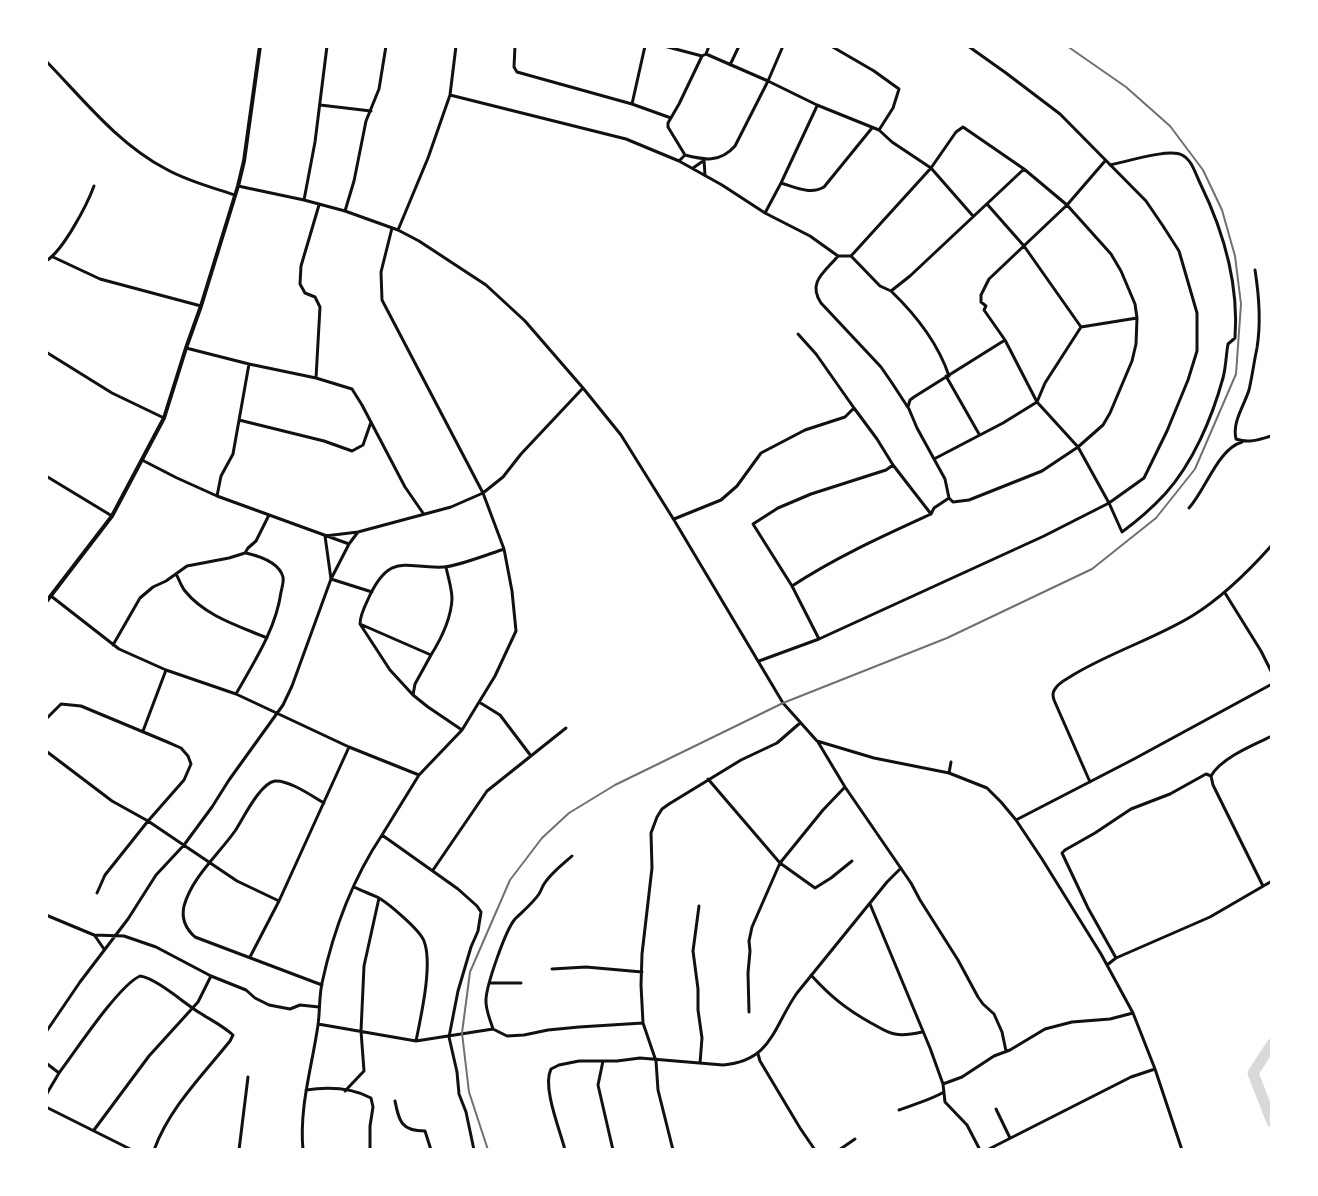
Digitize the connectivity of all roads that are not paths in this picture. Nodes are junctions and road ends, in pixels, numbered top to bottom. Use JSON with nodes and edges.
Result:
{"nodes":[{"id":1,"x":260,"y":46,"type":"edge"},
{"id":2,"x":327,"y":46,"type":"edge"},
{"id":3,"x":386,"y":46,"type":"edge"},
{"id":4,"x":456,"y":46,"type":"edge"},
{"id":5,"x":515,"y":46,"type":"edge"},
{"id":6,"x":644,"y":46,"type":"edge"},
{"id":7,"x":664,"y":46,"type":"edge"},
{"id":8,"x":709,"y":46,"type":"edge"},
{"id":9,"x":739,"y":46,"type":"edge"},
{"id":10,"x":783,"y":46,"type":"edge"},
{"id":11,"x":831,"y":46,"type":"edge"},
{"id":12,"x":968,"y":46,"type":"edge"},
{"id":13,"x":704,"y":55,"type":"junction"},
{"id":14,"x":46,"y":61,"type":"edge"},
{"id":15,"x":730,"y":64,"type":"junction"},
{"id":16,"x":768,"y":81,"type":"junction"},
{"id":17,"x":450,"y":94,"type":"junction"},
{"id":18,"x":632,"y":104,"type":"junction"},
{"id":19,"x":320,"y":105,"type":"junction"},
{"id":20,"x":817,"y":105,"type":"junction"},
{"id":21,"x":371,"y":110,"type":"junction"},
{"id":22,"x":671,"y":118,"type":"junction"},
{"id":23,"x":872,"y":128,"type":"junction"},
{"id":24,"x":879,"y":130,"type":"junction"},
{"id":25,"x":685,"y":155,"type":"junction"},
{"id":26,"x":679,"y":160,"type":"junction"},
{"id":27,"x":704,"y":160,"type":"junction"},
{"id":28,"x":1105,"y":161,"type":"junction"},
{"id":29,"x":1110,"y":165,"type":"junction"},
{"id":30,"x":693,"y":168,"type":"junction"},
{"id":31,"x":931,"y":168,"type":"junction"},
{"id":32,"x":1024,"y":170,"type":"junction"},
{"id":33,"x":705,"y":175,"type":"junction"},
{"id":34,"x":781,"y":183,"type":"junction"},
{"id":35,"x":94,"y":186,"type":"dead end"},
{"id":36,"x":238,"y":186,"type":"junction"},
{"id":37,"x":234,"y":194,"type":"junction"},
{"id":38,"x":304,"y":200,"type":"junction"},
{"id":39,"x":987,"y":204,"type":"junction"},
{"id":40,"x":319,"y":205,"type":"junction"},
{"id":41,"x":1067,"y":205,"type":"junction"},
{"id":42,"x":345,"y":212,"type":"junction"},
{"id":43,"x":764,"y":212,"type":"junction"},
{"id":44,"x":973,"y":216,"type":"junction"},
{"id":45,"x":392,"y":228,"type":"junction"},
{"id":46,"x":398,"y":230,"type":"junction"},
{"id":47,"x":1024,"y":246,"type":"junction"},
{"id":48,"x":838,"y":256,"type":"junction"},
{"id":49,"x":851,"y":256,"type":"junction"},
{"id":50,"x":53,"y":257,"type":"junction"},
{"id":51,"x":46,"y":261,"type":"edge"},
{"id":52,"x":1255,"y":270,"type":"dead end"},
{"id":53,"x":891,"y":291,"type":"junction"},
{"id":54,"x":201,"y":306,"type":"junction"},
{"id":55,"x":1138,"y":318,"type":"junction"},
{"id":56,"x":1081,"y":327,"type":"junction"},
{"id":57,"x":798,"y":334,"type":"dead end"},
{"id":58,"x":1005,"y":340,"type":"junction"},
{"id":59,"x":186,"y":348,"type":"junction"},
{"id":60,"x":47,"y":355,"type":"edge"},
{"id":61,"x":249,"y":364,"type":"junction"},
{"id":62,"x":947,"y":376,"type":"junction"},
{"id":63,"x":316,"y":378,"type":"junction"},
{"id":64,"x":583,"y":388,"type":"junction"},
{"id":65,"x":1037,"y":402,"type":"junction"},
{"id":66,"x":854,"y":408,"type":"junction"},
{"id":67,"x":910,"y":410,"type":"junction"},
{"id":68,"x":164,"y":418,"type":"junction"},
{"id":69,"x":239,"y":420,"type":"junction"},
{"id":70,"x":371,"y":422,"type":"junction"},
{"id":71,"x":979,"y":434,"type":"junction"},
{"id":72,"x":1272,"y":436,"type":"edge"},
{"id":73,"x":1243,"y":441,"type":"junction"},
{"id":74,"x":1078,"y":447,"type":"junction"},
{"id":75,"x":934,"y":459,"type":"junction"},
{"id":76,"x":142,"y":460,"type":"junction"},
{"id":77,"x":893,"y":465,"type":"junction"},
{"id":78,"x":46,"y":476,"type":"edge"},
{"id":79,"x":483,"y":493,"type":"junction"},
{"id":80,"x":217,"y":496,"type":"junction"},
{"id":81,"x":950,"y":498,"type":"junction"},
{"id":82,"x":1109,"y":503,"type":"junction"},
{"id":83,"x":1189,"y":508,"type":"dead end"},
{"id":84,"x":423,"y":513,"type":"junction"},
{"id":85,"x":930,"y":514,"type":"junction"},
{"id":86,"x":269,"y":515,"type":"junction"},
{"id":87,"x":112,"y":516,"type":"junction"},
{"id":88,"x":674,"y":520,"type":"junction"},
{"id":89,"x":358,"y":532,"type":"junction"},
{"id":90,"x":325,"y":536,"type":"junction"},
{"id":91,"x":349,"y":544,"type":"junction"},
{"id":92,"x":1272,"y":545,"type":"edge"},
{"id":93,"x":504,"y":549,"type":"junction"},
{"id":94,"x":245,"y":553,"type":"junction"},
{"id":95,"x":446,"y":567,"type":"junction"},
{"id":96,"x":176,"y":574,"type":"junction"},
{"id":97,"x":332,"y":579,"type":"junction"},
{"id":98,"x":792,"y":586,"type":"junction"},
{"id":99,"x":372,"y":592,"type":"junction"},
{"id":100,"x":1225,"y":593,"type":"junction"},
{"id":101,"x":51,"y":596,"type":"junction"},
{"id":102,"x":46,"y":602,"type":"edge"},
{"id":103,"x":360,"y":624,"type":"junction"},
{"id":104,"x":267,"y":638,"type":"junction"},
{"id":105,"x":819,"y":639,"type":"junction"},
{"id":106,"x":113,"y":644,"type":"junction"},
{"id":107,"x":431,"y":655,"type":"junction"},
{"id":108,"x":759,"y":661,"type":"junction"},
{"id":109,"x":166,"y":670,"type":"junction"},
{"id":110,"x":1272,"y":672,"type":"edge"},
{"id":111,"x":1272,"y":684,"type":"edge"},
{"id":112,"x":236,"y":694,"type":"junction"},
{"id":113,"x":413,"y":694,"type":"junction"},
{"id":114,"x":479,"y":702,"type":"junction"},
{"id":115,"x":277,"y":712,"type":"junction"},
{"id":116,"x":46,"y":719,"type":"edge"},
{"id":117,"x":800,"y":723,"type":"junction"},
{"id":118,"x":566,"y":728,"type":"dead end"},
{"id":119,"x":462,"y":730,"type":"junction"},
{"id":120,"x":143,"y":731,"type":"junction"},
{"id":121,"x":1272,"y":736,"type":"edge"},
{"id":122,"x":817,"y":741,"type":"junction"},
{"id":123,"x":349,"y":747,"type":"junction"},
{"id":124,"x":46,"y":751,"type":"edge"},
{"id":125,"x":531,"y":756,"type":"junction"},
{"id":126,"x":951,"y":762,"type":"dead end"},
{"id":127,"x":949,"y":773,"type":"junction"},
{"id":128,"x":419,"y":775,"type":"junction"},
{"id":129,"x":1211,"y":776,"type":"junction"},
{"id":130,"x":708,"y":779,"type":"junction"},
{"id":131,"x":1090,"y":782,"type":"junction"},
{"id":132,"x":845,"y":787,"type":"junction"},
{"id":133,"x":324,"y":803,"type":"junction"},
{"id":134,"x":1016,"y":820,"type":"junction"},
{"id":135,"x":148,"y":821,"type":"junction"},
{"id":136,"x":382,"y":836,"type":"junction"},
{"id":137,"x":184,"y":845,"type":"junction"},
{"id":138,"x":572,"y":856,"type":"dead end"},
{"id":139,"x":210,"y":861,"type":"junction"},
{"id":140,"x":852,"y":861,"type":"dead end"},
{"id":141,"x":780,"y":862,"type":"junction"},
{"id":142,"x":901,"y":868,"type":"junction"},
{"id":143,"x":433,"y":870,"type":"junction"},
{"id":144,"x":1272,"y":881,"type":"edge"},
{"id":145,"x":1263,"y":886,"type":"junction"},
{"id":146,"x":354,"y":887,"type":"junction"},
{"id":147,"x":97,"y":892,"type":"dead end"},
{"id":148,"x":379,"y":898,"type":"junction"},
{"id":149,"x":279,"y":901,"type":"junction"},
{"id":150,"x":870,"y":904,"type":"junction"},
{"id":151,"x":699,"y":906,"type":"dead end"},
{"id":152,"x":46,"y":915,"type":"edge"},
{"id":153,"x":94,"y":936,"type":"junction"},
{"id":154,"x":114,"y":936,"type":"junction"},
{"id":155,"x":104,"y":950,"type":"junction"},
{"id":156,"x":250,"y":957,"type":"junction"},
{"id":157,"x":1116,"y":958,"type":"junction"},
{"id":158,"x":1108,"y":965,"type":"junction"},
{"id":159,"x":552,"y":969,"type":"dead end"},
{"id":160,"x":642,"y":972,"type":"junction"},
{"id":161,"x":811,"y":975,"type":"junction"},
{"id":162,"x":211,"y":976,"type":"junction"},
{"id":163,"x":490,"y":983,"type":"junction"},
{"id":164,"x":522,"y":983,"type":"dead end"},
{"id":165,"x":322,"y":985,"type":"junction"},
{"id":166,"x":319,"y":1007,"type":"junction"},
{"id":167,"x":192,"y":1008,"type":"junction"},
{"id":168,"x":749,"y":1012,"type":"dead end"},
{"id":169,"x":1133,"y":1013,"type":"junction"},
{"id":170,"x":643,"y":1023,"type":"junction"},
{"id":171,"x":318,"y":1024,"type":"junction"},
{"id":172,"x":493,"y":1029,"type":"junction"},
{"id":173,"x":361,"y":1030,"type":"junction"},
{"id":174,"x":46,"y":1032,"type":"edge"},
{"id":175,"x":922,"y":1032,"type":"junction"},
{"id":176,"x":450,"y":1036,"type":"junction"},
{"id":177,"x":416,"y":1040,"type":"junction"},
{"id":178,"x":1006,"y":1051,"type":"junction"},
{"id":179,"x":758,"y":1054,"type":"junction"},
{"id":180,"x":656,"y":1060,"type":"junction"},
{"id":181,"x":603,"y":1061,"type":"junction"},
{"id":182,"x":46,"y":1063,"type":"edge"},
{"id":183,"x":700,"y":1063,"type":"junction"},
{"id":184,"x":1155,"y":1069,"type":"junction"},
{"id":185,"x":59,"y":1073,"type":"junction"},
{"id":186,"x":248,"y":1077,"type":"dead end"},
{"id":187,"x":943,"y":1084,"type":"junction"},
{"id":188,"x":306,"y":1090,"type":"junction"},
{"id":189,"x":344,"y":1091,"type":"junction"},
{"id":190,"x":944,"y":1092,"type":"junction"},
{"id":191,"x":46,"y":1095,"type":"edge"},
{"id":192,"x":395,"y":1101,"type":"dead end"},
{"id":193,"x":46,"y":1107,"type":"edge"},
{"id":194,"x":996,"y":1109,"type":"dead end"},
{"id":195,"x":899,"y":1110,"type":"dead end"},
{"id":196,"x":94,"y":1130,"type":"junction"},
{"id":197,"x":1010,"y":1138,"type":"junction"},
{"id":198,"x":855,"y":1139,"type":"dead end"},
{"id":199,"x":132,"y":1150,"type":"edge"},
{"id":200,"x":154,"y":1150,"type":"edge"},
{"id":201,"x":239,"y":1150,"type":"edge"},
{"id":202,"x":302,"y":1150,"type":"edge"},
{"id":203,"x":370,"y":1150,"type":"edge"},
{"id":204,"x":431,"y":1150,"type":"edge"},
{"id":205,"x":474,"y":1150,"type":"edge"},
{"id":206,"x":565,"y":1150,"type":"edge"},
{"id":207,"x":613,"y":1150,"type":"edge"},
{"id":208,"x":673,"y":1150,"type":"edge"},
{"id":209,"x":815,"y":1150,"type":"edge"},
{"id":210,"x":839,"y":1150,"type":"edge"},
{"id":211,"x":980,"y":1150,"type":"edge"},
{"id":212,"x":987,"y":1150,"type":"edge"},
{"id":213,"x":1182,"y":1150,"type":"edge"}],
"edges":[{"from":1,"to":36,"type":"street"},
{"from":2,"to":19,"type":"street"},
{"from":3,"to":21,"type":"street"},
{"from":4,"to":17,"type":"street"},
{"from":5,"to":18,"type":"street"},
{"from":6,"to":18,"type":"street"},
{"from":7,"to":13,"type":"street"},
{"from":8,"to":13,"type":"street"},
{"from":9,"to":15,"type":"street"},
{"from":10,"to":16,"type":"street"},
{"from":11,"to":24,"type":"street"},
{"from":12,"to":28,"type":"street"},
{"from":13,"to":15,"type":"street"},
{"from":13,"to":22,"type":"street"},
{"from":14,"to":37,"type":"street"},
{"from":15,"to":16,"type":"street"},
{"from":16,"to":20,"type":"street"},
{"from":16,"to":27,"type":"street"},
{"from":17,"to":26,"type":"street"},
{"from":17,"to":46,"type":"street"},
{"from":18,"to":22,"type":"street"},
{"from":19,"to":21,"type":"street"},
{"from":19,"to":38,"type":"street"},
{"from":20,"to":23,"type":"street"},
{"from":20,"to":34,"type":"street"},
{"from":21,"to":42,"type":"street"},
{"from":22,"to":25,"type":"street"},
{"from":23,"to":24,"type":"street"},
{"from":23,"to":34,"type":"street"},
{"from":24,"to":31,"type":"street"},
{"from":25,"to":26,"type":"street"},
{"from":25,"to":27,"type":"street"},
{"from":26,"to":30,"type":"street"},
{"from":27,"to":30,"type":"street"},
{"from":27,"to":33,"type":"street"},
{"from":28,"to":29,"type":"street"},
{"from":28,"to":41,"type":"street"},
{"from":29,"to":82,"type":"street"},
{"from":29,"to":82,"type":"street"},
{"from":30,"to":33,"type":"street"},
{"from":31,"to":32,"type":"street"},
{"from":31,"to":44,"type":"street"},
{"from":31,"to":49,"type":"street"},
{"from":32,"to":39,"type":"street"},
{"from":32,"to":41,"type":"street"},
{"from":33,"to":43,"type":"street"},
{"from":34,"to":43,"type":"street"},
{"from":35,"to":50,"type":"street"},
{"from":36,"to":37,"type":"street"},
{"from":36,"to":38,"type":"street"},
{"from":37,"to":54,"type":"street"},
{"from":38,"to":40,"type":"street"},
{"from":39,"to":44,"type":"street"},
{"from":39,"to":47,"type":"street"},
{"from":40,"to":42,"type":"street"},
{"from":40,"to":63,"type":"street"},
{"from":41,"to":47,"type":"street"},
{"from":41,"to":55,"type":"street"},
{"from":42,"to":45,"type":"street"},
{"from":43,"to":48,"type":"street"},
{"from":44,"to":53,"type":"street"},
{"from":45,"to":46,"type":"street"},
{"from":45,"to":79,"type":"street"},
{"from":46,"to":64,"type":"street"},
{"from":47,"to":56,"type":"street"},
{"from":47,"to":58,"type":"street"},
{"from":48,"to":49,"type":"street"},
{"from":48,"to":67,"type":"street"},
{"from":49,"to":53,"type":"street"},
{"from":50,"to":51,"type":"street"},
{"from":50,"to":54,"type":"street"},
{"from":52,"to":73,"type":"street"},
{"from":53,"to":62,"type":"street"},
{"from":54,"to":59,"type":"street"},
{"from":55,"to":56,"type":"street"},
{"from":55,"to":74,"type":"street"},
{"from":56,"to":65,"type":"street"},
{"from":57,"to":66,"type":"street"},
{"from":58,"to":62,"type":"street"},
{"from":58,"to":65,"type":"street"},
{"from":59,"to":61,"type":"street"},
{"from":59,"to":68,"type":"street"},
{"from":60,"to":68,"type":"street"},
{"from":61,"to":63,"type":"street"},
{"from":61,"to":69,"type":"street"},
{"from":62,"to":67,"type":"street"},
{"from":62,"to":71,"type":"street"},
{"from":63,"to":70,"type":"street"},
{"from":64,"to":79,"type":"street"},
{"from":64,"to":88,"type":"street"},
{"from":65,"to":71,"type":"street"},
{"from":65,"to":74,"type":"street"},
{"from":66,"to":77,"type":"street"},
{"from":66,"to":88,"type":"street"},
{"from":67,"to":75,"type":"street"},
{"from":68,"to":76,"type":"street"},
{"from":69,"to":70,"type":"street"},
{"from":69,"to":80,"type":"street"},
{"from":70,"to":84,"type":"street"},
{"from":71,"to":75,"type":"street"},
{"from":72,"to":73,"type":"street"},
{"from":73,"to":83,"type":"street"},
{"from":74,"to":81,"type":"street"},
{"from":74,"to":82,"type":"street"},
{"from":75,"to":81,"type":"street"},
{"from":76,"to":80,"type":"street"},
{"from":76,"to":87,"type":"street"},
{"from":77,"to":85,"type":"street"},
{"from":77,"to":98,"type":"street"},
{"from":78,"to":87,"type":"street"},
{"from":79,"to":84,"type":"street"},
{"from":79,"to":93,"type":"street"},
{"from":80,"to":86,"type":"street"},
{"from":81,"to":85,"type":"street"},
{"from":82,"to":105,"type":"street"},
{"from":84,"to":89,"type":"street"},
{"from":85,"to":98,"type":"street"},
{"from":86,"to":90,"type":"street"},
{"from":86,"to":94,"type":"street"},
{"from":87,"to":101,"type":"street"},
{"from":88,"to":108,"type":"street"},
{"from":89,"to":90,"type":"street"},
{"from":89,"to":91,"type":"street"},
{"from":90,"to":91,"type":"street"},
{"from":90,"to":97,"type":"street"},
{"from":91,"to":97,"type":"street"},
{"from":92,"to":100,"type":"street"},
{"from":93,"to":95,"type":"street"},
{"from":93,"to":114,"type":"street"},
{"from":94,"to":96,"type":"street"},
{"from":94,"to":104,"type":"street"},
{"from":95,"to":99,"type":"street"},
{"from":95,"to":107,"type":"street"},
{"from":96,"to":104,"type":"street"},
{"from":96,"to":106,"type":"street"},
{"from":97,"to":99,"type":"street"},
{"from":97,"to":115,"type":"street"},
{"from":98,"to":105,"type":"street"},
{"from":99,"to":103,"type":"street"},
{"from":100,"to":110,"type":"street"},
{"from":100,"to":131,"type":"street"},
{"from":101,"to":102,"type":"street"},
{"from":101,"to":106,"type":"street"},
{"from":103,"to":107,"type":"street"},
{"from":103,"to":113,"type":"street"},
{"from":104,"to":112,"type":"street"},
{"from":105,"to":108,"type":"street"},
{"from":106,"to":109,"type":"street"},
{"from":107,"to":113,"type":"street"},
{"from":108,"to":117,"type":"street"},
{"from":109,"to":112,"type":"street"},
{"from":109,"to":120,"type":"street"},
{"from":111,"to":131,"type":"street"},
{"from":112,"to":115,"type":"street"},
{"from":113,"to":119,"type":"street"},
{"from":114,"to":119,"type":"street"},
{"from":114,"to":125,"type":"street"},
{"from":115,"to":123,"type":"street"},
{"from":115,"to":137,"type":"street"},
{"from":116,"to":120,"type":"street"},
{"from":117,"to":122,"type":"street"},
{"from":117,"to":130,"type":"street"},
{"from":118,"to":125,"type":"street"},
{"from":119,"to":128,"type":"street"},
{"from":120,"to":135,"type":"street"},
{"from":121,"to":129,"type":"street"},
{"from":122,"to":127,"type":"street"},
{"from":122,"to":132,"type":"street"},
{"from":123,"to":128,"type":"street"},
{"from":123,"to":133,"type":"street"},
{"from":124,"to":135,"type":"street"},
{"from":125,"to":143,"type":"street"},
{"from":126,"to":127,"type":"street"},
{"from":127,"to":134,"type":"street"},
{"from":128,"to":136,"type":"street"},
{"from":129,"to":145,"type":"street"},
{"from":129,"to":157,"type":"street"},
{"from":130,"to":141,"type":"street"},
{"from":130,"to":160,"type":"street"},
{"from":131,"to":134,"type":"street"},
{"from":132,"to":141,"type":"street"},
{"from":132,"to":142,"type":"street"},
{"from":133,"to":139,"type":"street"},
{"from":133,"to":149,"type":"street"},
{"from":134,"to":158,"type":"street"},
{"from":135,"to":137,"type":"street"},
{"from":135,"to":147,"type":"street"},
{"from":136,"to":143,"type":"street"},
{"from":136,"to":146,"type":"street"},
{"from":137,"to":139,"type":"street"},
{"from":137,"to":154,"type":"street"},
{"from":138,"to":163,"type":"street"},
{"from":139,"to":149,"type":"street"},
{"from":139,"to":156,"type":"street"},
{"from":140,"to":141,"type":"street"},
{"from":141,"to":168,"type":"street"},
{"from":142,"to":150,"type":"street"},
{"from":142,"to":178,"type":"street"},
{"from":143,"to":176,"type":"street"},
{"from":144,"to":145,"type":"street"},
{"from":145,"to":157,"type":"street"},
{"from":146,"to":148,"type":"street"},
{"from":146,"to":165,"type":"street"},
{"from":148,"to":173,"type":"street"},
{"from":148,"to":177,"type":"street"},
{"from":149,"to":156,"type":"street"},
{"from":150,"to":161,"type":"street"},
{"from":150,"to":175,"type":"street"},
{"from":151,"to":183,"type":"street"},
{"from":152,"to":153,"type":"street"},
{"from":153,"to":154,"type":"street"},
{"from":153,"to":155,"type":"street"},
{"from":154,"to":155,"type":"street"},
{"from":154,"to":162,"type":"street"},
{"from":155,"to":174,"type":"street"},
{"from":156,"to":165,"type":"street"},
{"from":157,"to":158,"type":"street"},
{"from":158,"to":169,"type":"street"},
{"from":159,"to":160,"type":"street"},
{"from":160,"to":170,"type":"street"},
{"from":161,"to":175,"type":"street"},
{"from":161,"to":179,"type":"street"},
{"from":162,"to":166,"type":"street"},
{"from":162,"to":167,"type":"street"},
{"from":163,"to":164,"type":"street"},
{"from":163,"to":172,"type":"street"},
{"from":165,"to":166,"type":"street"},
{"from":166,"to":171,"type":"street"},
{"from":167,"to":185,"type":"street"},
{"from":167,"to":196,"type":"street"},
{"from":167,"to":200,"type":"street"},
{"from":169,"to":178,"type":"street"},
{"from":169,"to":184,"type":"street"},
{"from":170,"to":172,"type":"street"},
{"from":170,"to":180,"type":"street"},
{"from":171,"to":173,"type":"street"},
{"from":171,"to":188,"type":"street"},
{"from":172,"to":176,"type":"street"},
{"from":173,"to":177,"type":"street"},
{"from":173,"to":189,"type":"street"},
{"from":175,"to":187,"type":"street"},
{"from":176,"to":177,"type":"street"},
{"from":176,"to":205,"type":"street"},
{"from":178,"to":187,"type":"street"},
{"from":179,"to":183,"type":"street"},
{"from":179,"to":209,"type":"street"},
{"from":180,"to":181,"type":"street"},
{"from":180,"to":183,"type":"street"},
{"from":180,"to":208,"type":"street"},
{"from":181,"to":206,"type":"street"},
{"from":181,"to":207,"type":"street"},
{"from":182,"to":185,"type":"street"},
{"from":184,"to":197,"type":"street"},
{"from":184,"to":213,"type":"street"},
{"from":185,"to":191,"type":"street"},
{"from":186,"to":201,"type":"street"},
{"from":187,"to":190,"type":"street"},
{"from":188,"to":189,"type":"street"},
{"from":188,"to":202,"type":"street"},
{"from":189,"to":203,"type":"street"},
{"from":190,"to":195,"type":"street"},
{"from":190,"to":211,"type":"street"},
{"from":192,"to":204,"type":"street"},
{"from":193,"to":196,"type":"street"},
{"from":194,"to":197,"type":"street"},
{"from":196,"to":199,"type":"street"},
{"from":197,"to":212,"type":"street"},
{"from":198,"to":210,"type":"street"}]}
